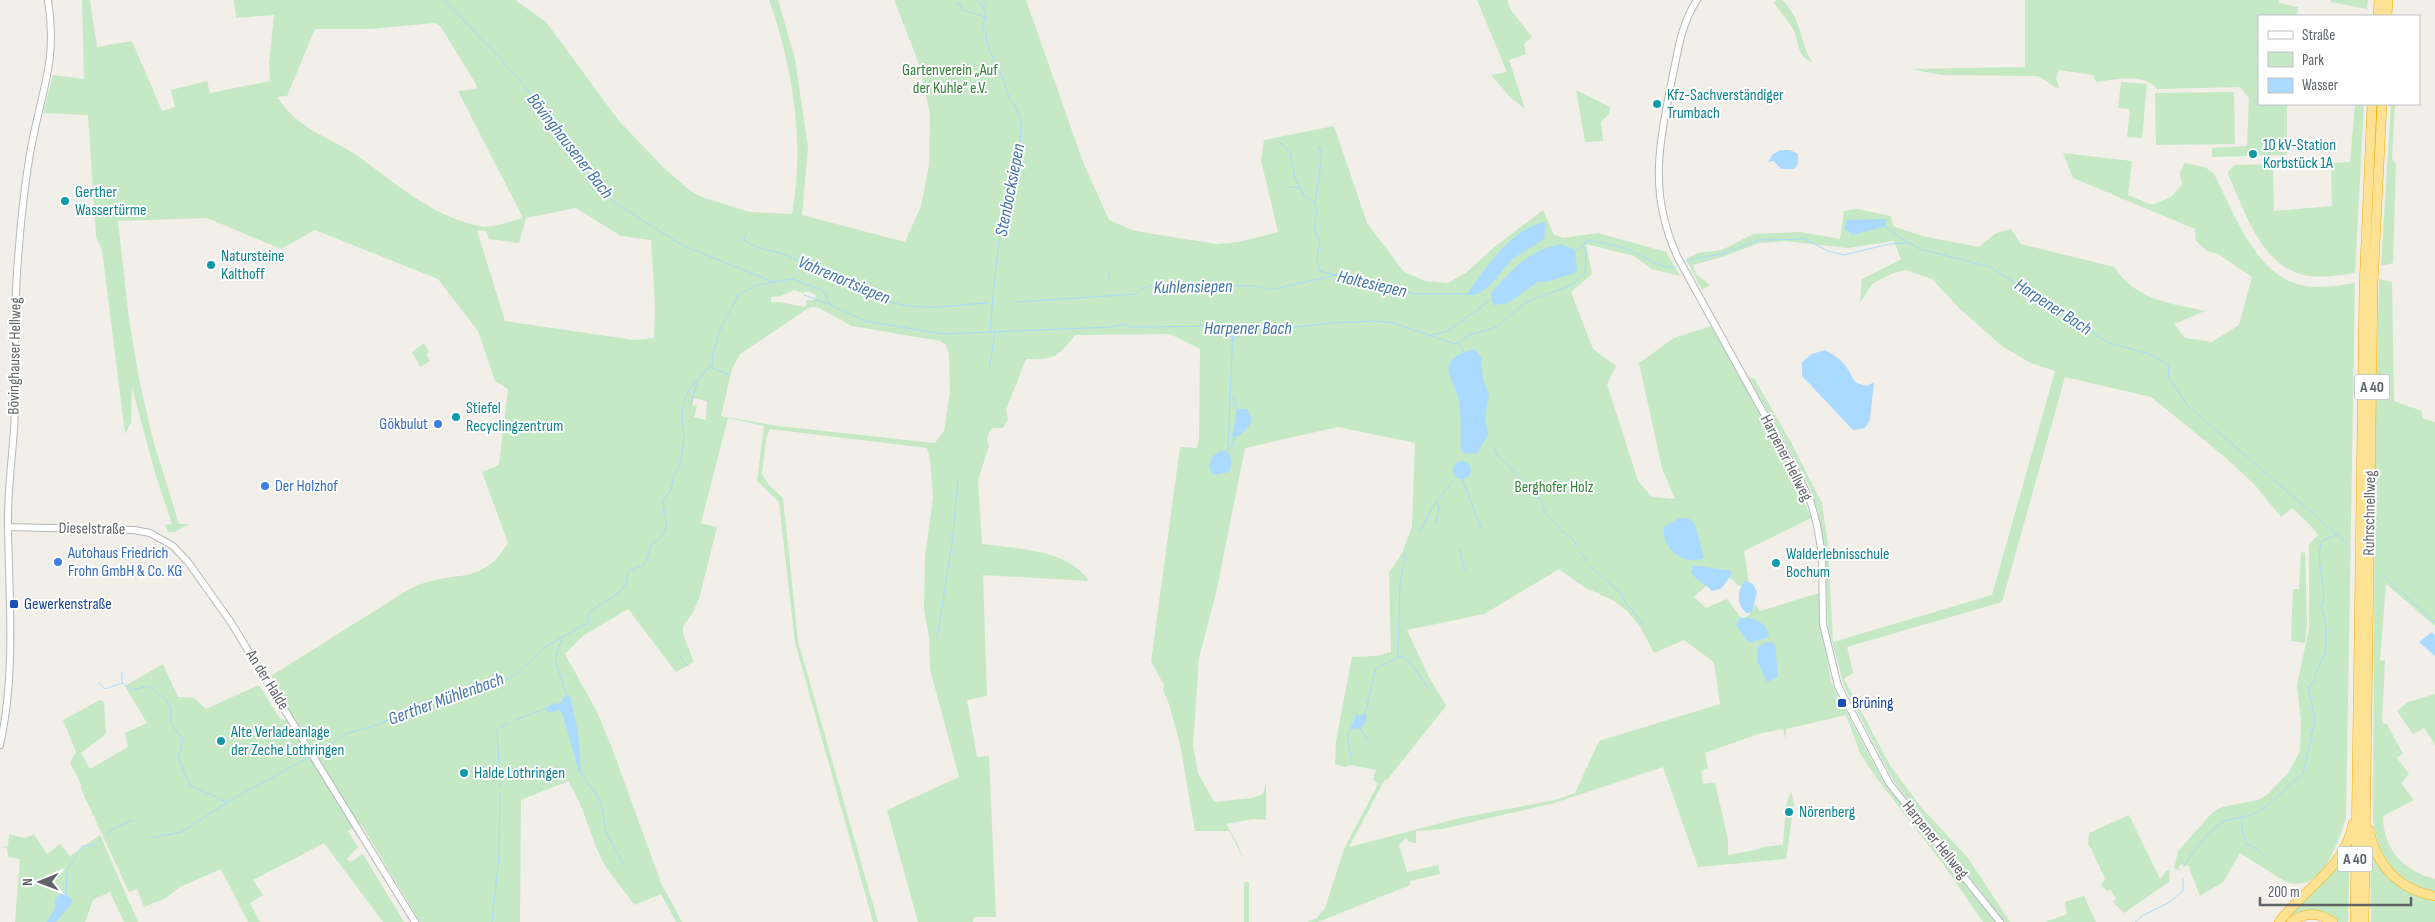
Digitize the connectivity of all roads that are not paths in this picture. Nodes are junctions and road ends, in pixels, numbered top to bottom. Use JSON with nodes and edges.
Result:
{"nodes":[{"id":1,"x":48,"y":0,"type":"edge"},
{"id":2,"x":1697,"y":0,"type":"edge"},
{"id":3,"x":2379,"y":0,"type":"edge"},
{"id":4,"x":2388,"y":0,"type":"edge"},
{"id":5,"x":2378,"y":15,"type":"edge"},
{"id":6,"x":2387,"y":15,"type":"edge"},
{"id":7,"x":2372,"y":105,"type":"edge"},
{"id":8,"x":2382,"y":105,"type":"edge"},
{"id":9,"x":8,"y":527,"type":"junction"},
{"id":10,"x":172,"y":546,"type":"joint"},
{"id":11,"x":0,"y":745,"type":"edge"},
{"id":12,"x":2361,"y":797,"type":"junction"},
{"id":13,"x":2435,"y":896,"type":"edge"},
{"id":14,"x":415,"y":922,"type":"edge"},
{"id":15,"x":2000,"y":922,"type":"edge"},
{"id":16,"x":2279,"y":922,"type":"edge"},
{"id":17,"x":2291,"y":922,"type":"edge"},
{"id":18,"x":2333,"y":922,"type":"edge"},
{"id":19,"x":2355,"y":922,"type":"edge"},
{"id":20,"x":2364,"y":922,"type":"edge"}],
"edges":[{"from":1,"to":9,"type":"street","name":"Bövinghauser Hellweg"},
{"from":2,"to":15,"type":"street","name":"Harpener Hellweg"},
{"from":3,"to":5,"type":"highway"},
{"from":4,"to":6,"type":"highway"},
{"from":7,"to":12,"type":"highway","name":"Ruhrschnellweg","number":"A 40"},
{"from":8,"to":12,"type":"highway","name":"Ruhrschnellweg","number":"A 40"},
{"from":9,"to":10,"type":"street","name":"Dieselstraße"},
{"from":9,"to":11,"type":"street","name":"Bövinghauser Hellweg"},
{"from":10,"to":14,"type":"street","name":"An der Halde"},
{"from":12,"to":13,"type":"highway"},
{"from":12,"to":16,"type":"highway"},
{"from":12,"to":19,"type":"highway","name":"Ruhrschnellweg","number":"A 40"},
{"from":12,"to":20,"type":"highway","name":"Ruhrschnellweg","number":"A 40"},
{"from":17,"to":18,"type":"highway"}]}
